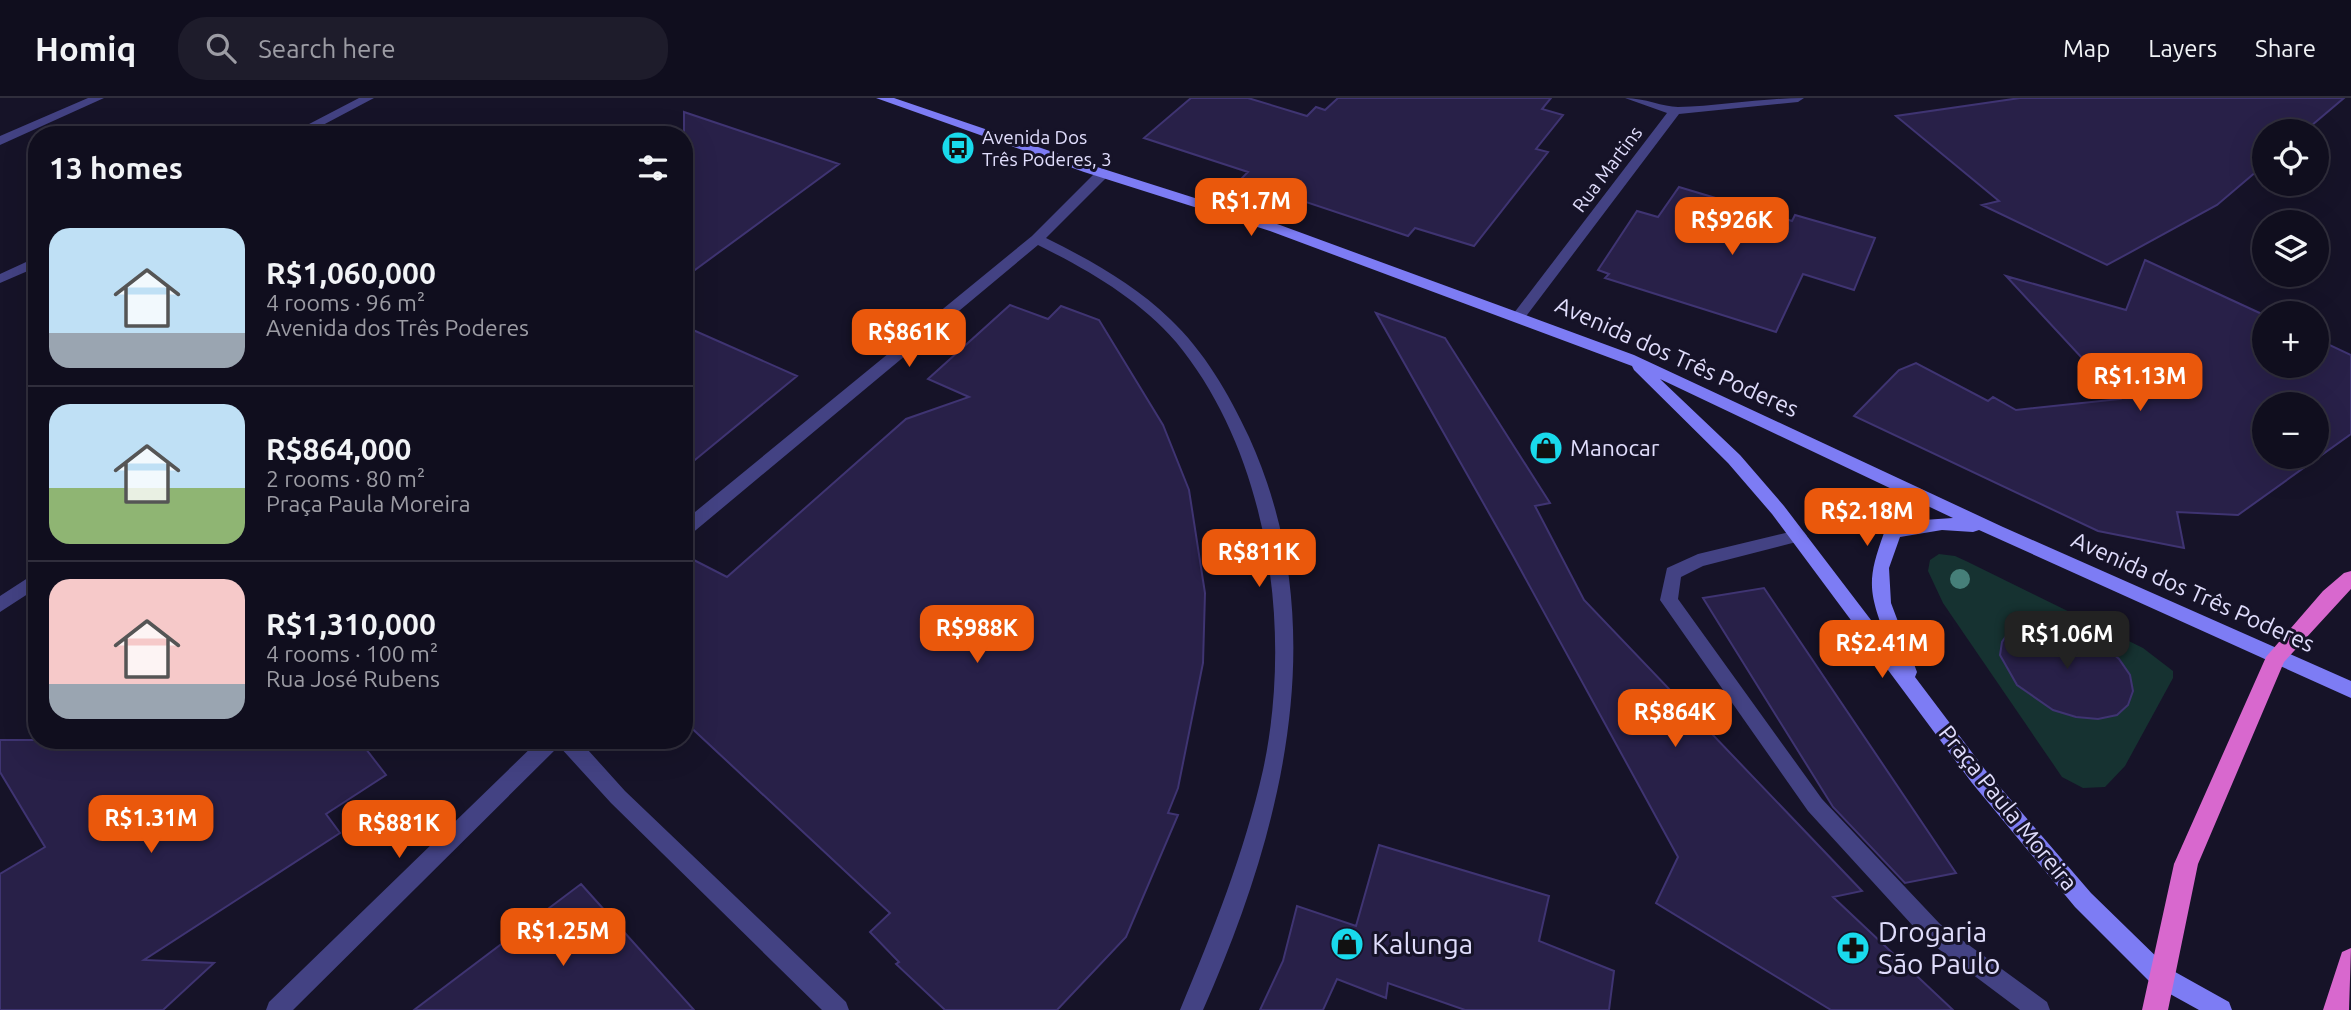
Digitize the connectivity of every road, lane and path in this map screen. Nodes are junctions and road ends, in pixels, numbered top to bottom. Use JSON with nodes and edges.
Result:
{"nodes":[{"id":1,"x":98,"y":98,"type":"edge"},
{"id":2,"x":368,"y":98,"type":"edge"},
{"id":3,"x":882,"y":98,"type":"edge"},
{"id":4,"x":1631,"y":98,"type":"edge"},
{"id":5,"x":1798,"y":98,"type":"edge"},
{"id":6,"x":1675,"y":111,"type":"junction"},
{"id":7,"x":34,"y":126,"type":"edge"},
{"id":8,"x":312,"y":126,"type":"edge"},
{"id":9,"x":28,"y":129,"type":"edge"},
{"id":10,"x":0,"y":141,"type":"edge"},
{"id":11,"x":1103,"y":173,"type":"junction"},
{"id":12,"x":1037,"y":239,"type":"junction"},
{"id":13,"x":28,"y":265,"type":"edge"},
{"id":14,"x":0,"y":279,"type":"edge"},
{"id":15,"x":1519,"y":316,"type":"junction"},
{"id":16,"x":1629,"y":358,"type":"junction"},
{"id":17,"x":693,"y":524,"type":"edge"},
{"id":18,"x":1997,"y":531,"type":"junction"},
{"id":19,"x":1798,"y":536,"type":"junction"},
{"id":20,"x":2351,"y":578,"type":"edge"},
{"id":21,"x":28,"y":585,"type":"edge"},
{"id":22,"x":0,"y":605,"type":"edge"},
{"id":23,"x":2276,"y":657,"type":"junction"},
{"id":24,"x":2351,"y":690,"type":"edge"},
{"id":25,"x":1915,"y":691,"type":"junction"},
{"id":26,"x":543,"y":749,"type":"edge"},
{"id":27,"x":574,"y":749,"type":"edge"},
{"id":28,"x":2351,"y":960,"type":"edge"},
{"id":29,"x":2160,"y":976,"type":"junction"},
{"id":30,"x":277,"y":1010,"type":"edge"},
{"id":31,"x":838,"y":1010,"type":"edge"},
{"id":32,"x":1191,"y":1010,"type":"edge"},
{"id":33,"x":2039,"y":1010,"type":"edge"},
{"id":34,"x":2155,"y":1010,"type":"edge"},
{"id":35,"x":2221,"y":1010,"type":"edge"},
{"id":36,"x":2336,"y":1010,"type":"edge"}],
"edges":[{"from":1,"to":7,"type":"street"},
{"from":2,"to":8,"type":"street"},
{"from":3,"to":11,"type":"main road","name":"Avenida dos Três Poderes"},
{"from":4,"to":6,"type":"street"},
{"from":5,"to":6,"type":"street"},
{"from":6,"to":15,"type":"street","name":"Rua Martins"},
{"from":9,"to":10,"type":"street"},
{"from":11,"to":12,"type":"street"},
{"from":11,"to":15,"type":"main road","name":"Avenida dos Três Poderes"},
{"from":12,"to":17,"type":"street"},
{"from":12,"to":32,"type":"street"},
{"from":13,"to":14,"type":"street"},
{"from":15,"to":16,"type":"main road","name":"Avenida dos Três Poderes"},
{"from":16,"to":18,"type":"main road","name":"Avenida dos Três Poderes"},
{"from":16,"to":19,"type":"main road","name":"Praça Paula Moreira"},
{"from":18,"to":23,"type":"main road","name":"Avenida dos Três Poderes"},
{"from":18,"to":25,"type":"main road"},
{"from":19,"to":25,"type":"main road","name":"Praça Paula Moreira"},
{"from":19,"to":33,"type":"street"},
{"from":20,"to":23,"type":"highway"},
{"from":21,"to":22,"type":"street"},
{"from":23,"to":24,"type":"main road","name":"Avenida dos Três Poderes"},
{"from":23,"to":29,"type":"highway"},
{"from":25,"to":29,"type":"main road","name":"Praça Paula Moreira"},
{"from":26,"to":30,"type":"street"},
{"from":27,"to":31,"type":"street"},
{"from":28,"to":36,"type":"highway"},
{"from":29,"to":34,"type":"highway"},
{"from":29,"to":35,"type":"main road","name":"Praça Paula Moreira"}]}
